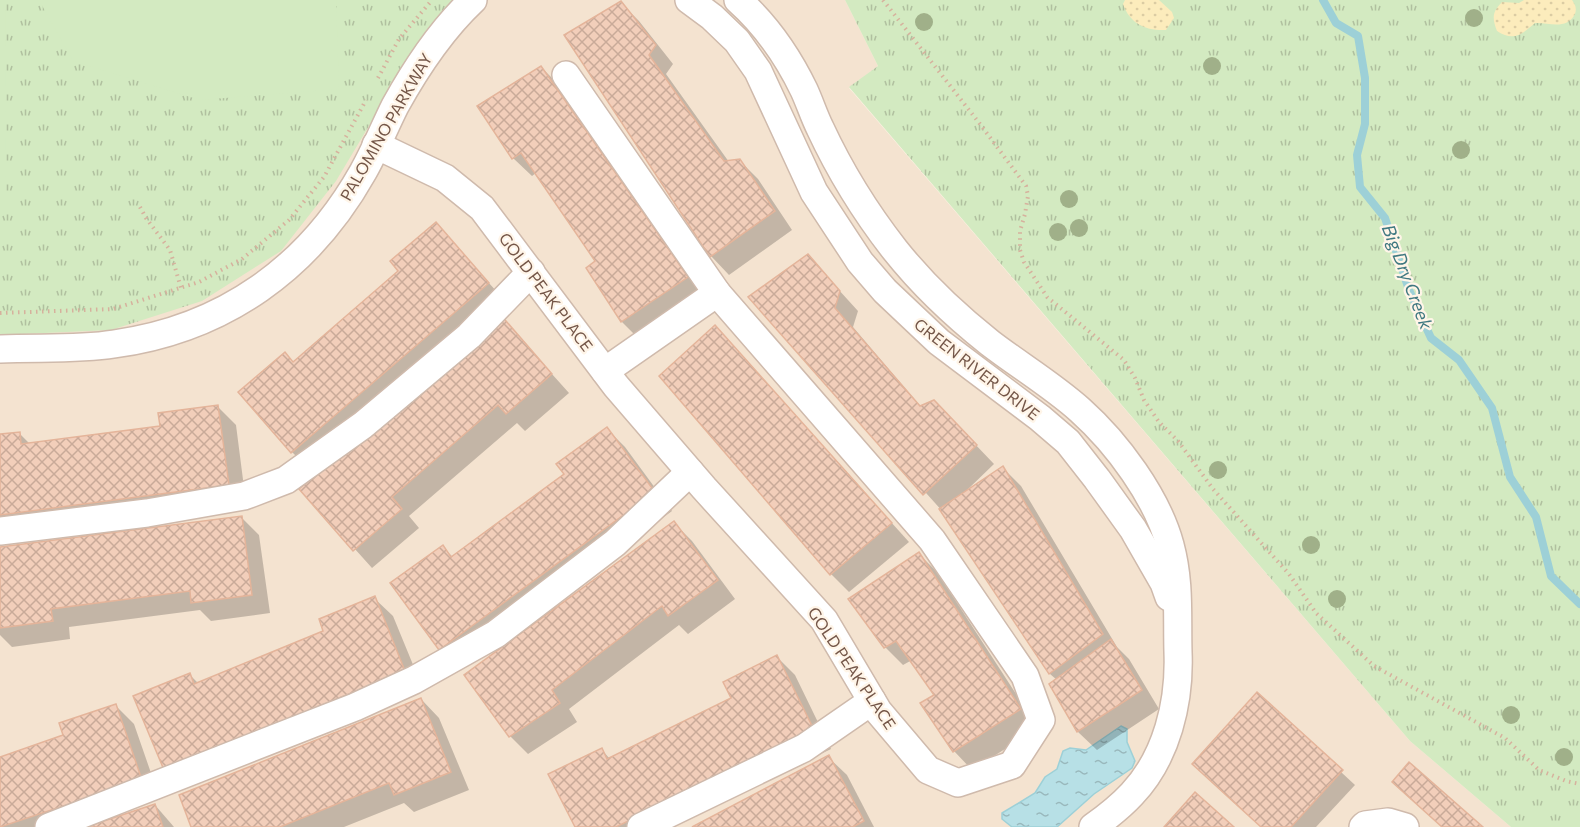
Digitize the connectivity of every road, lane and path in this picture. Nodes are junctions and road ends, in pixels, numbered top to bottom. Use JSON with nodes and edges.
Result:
{"nodes":[{"id":1,"x":432,"y":0,"type":"edge"},
{"id":2,"x":473,"y":0,"type":"edge"},
{"id":3,"x":689,"y":0,"type":"edge"},
{"id":4,"x":738,"y":0,"type":"edge"},
{"id":5,"x":883,"y":0,"type":"edge"},
{"id":6,"x":566,"y":75,"type":"dead end"},
{"id":7,"x":378,"y":79,"type":"dead end"},
{"id":8,"x":367,"y":98,"type":"dead end"},
{"id":9,"x":376,"y":146,"type":"junction"},
{"id":10,"x":140,"y":207,"type":"dead end"},
{"id":11,"x":531,"y":272,"type":"junction"},
{"id":12,"x":181,"y":288,"type":"junction"},
{"id":13,"x":717,"y":293,"type":"junction"},
{"id":14,"x":0,"y":313,"type":"edge"},
{"id":15,"x":0,"y":349,"type":"edge"},
{"id":16,"x":605,"y":371,"type":"junction"},
{"id":17,"x":690,"y":472,"type":"junction"},
{"id":18,"x":0,"y":531,"type":"edge"},
{"id":19,"x":1178,"y":626,"type":"junction"},
{"id":20,"x":872,"y":701,"type":"junction"},
{"id":21,"x":1580,"y":784,"type":"edge"},
{"id":22,"x":49,"y":827,"type":"edge"},
{"id":23,"x":641,"y":827,"type":"edge"},
{"id":24,"x":1093,"y":827,"type":"edge"},
{"id":25,"x":1363,"y":827,"type":"edge"},
{"id":26,"x":1405,"y":827,"type":"edge"}],
"edges":[{"from":1,"to":7,"type":"path"},
{"from":2,"to":9,"type":"street","name":"PALOMINO PARKWAY"},
{"from":3,"to":19,"type":"street","name":"GREEN RIVER DRIVE"},
{"from":4,"to":19,"type":"street","name":"GREEN RIVER DRIVE"},
{"from":5,"to":21,"type":"path"},
{"from":6,"to":13,"type":"street","name":"GOLD PEAK PLACE"},
{"from":8,"to":12,"type":"path"},
{"from":9,"to":11,"type":"street","name":"GOLD PEAK PLACE"},
{"from":9,"to":15,"type":"street","name":"PALOMINO PARKWAY"},
{"from":10,"to":12,"type":"path"},
{"from":11,"to":16,"type":"street","name":"GOLD PEAK PLACE"},
{"from":11,"to":18,"type":"street"},
{"from":12,"to":14,"type":"path"},
{"from":13,"to":16,"type":"street"},
{"from":13,"to":20,"type":"street","name":"GOLD PEAK PLACE"},
{"from":16,"to":17,"type":"street","name":"GOLD PEAK PLACE"},
{"from":17,"to":20,"type":"street","name":"GOLD PEAK PLACE"},
{"from":17,"to":22,"type":"street"},
{"from":19,"to":24,"type":"street","name":"GREEN RIVER DRIVE"},
{"from":20,"to":23,"type":"street"},
{"from":25,"to":26,"type":"street"}]}
